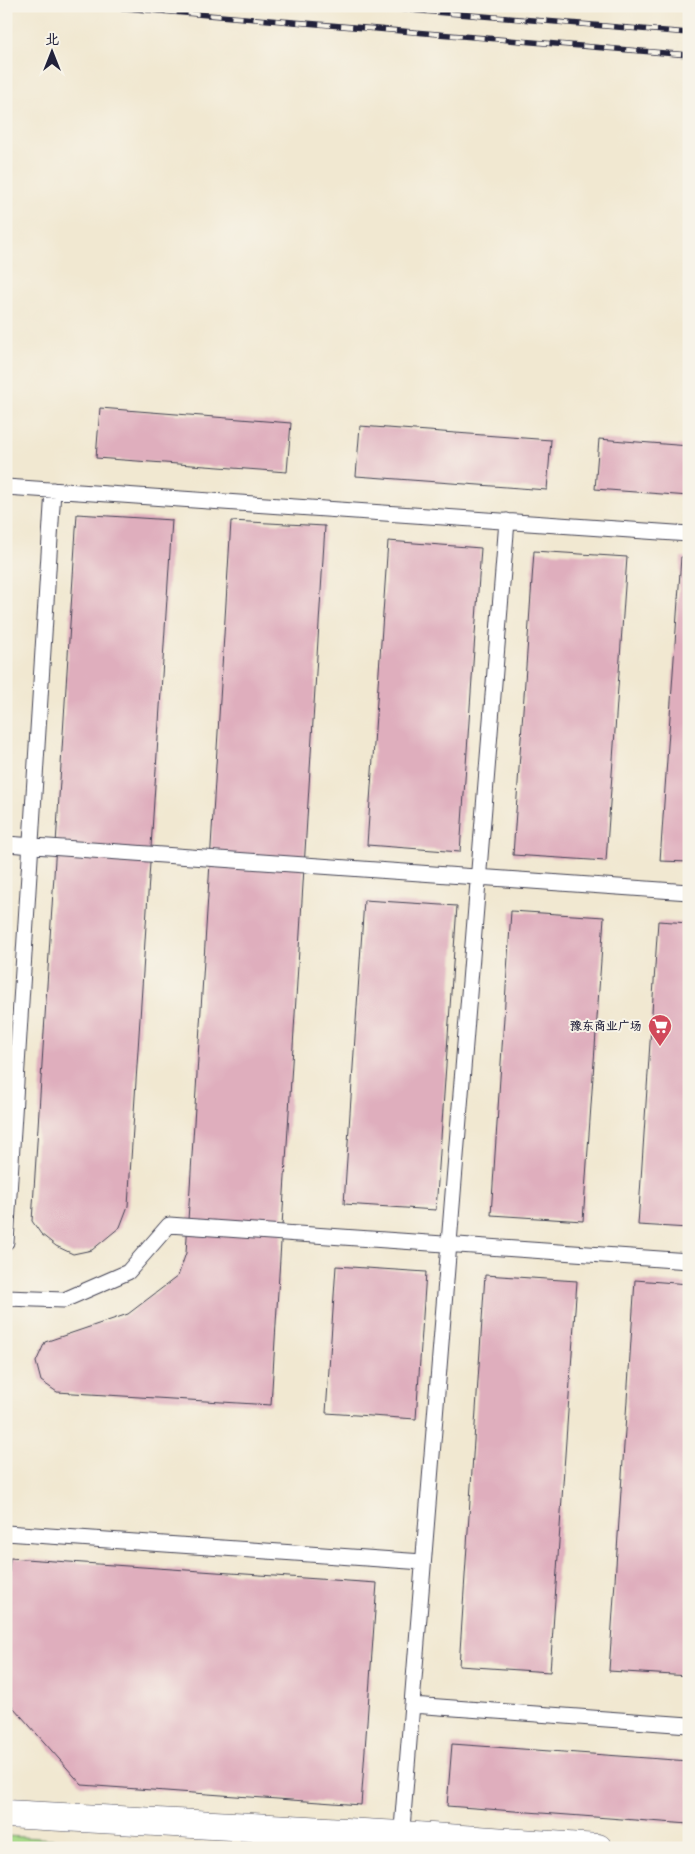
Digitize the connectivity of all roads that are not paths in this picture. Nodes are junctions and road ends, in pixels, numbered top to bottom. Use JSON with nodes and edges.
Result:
{"nodes":[{"id":1,"x":6,"y":487,"type":"edge"},
{"id":2,"x":53,"y":490,"type":"junction"},
{"id":3,"x":507,"y":521,"type":"junction"},
{"id":4,"x":689,"y":534,"type":"edge"},
{"id":5,"x":6,"y":844,"type":"edge"},
{"id":6,"x":31,"y":846,"type":"junction"},
{"id":7,"x":478,"y":877,"type":"junction"},
{"id":8,"x":689,"y":892,"type":"edge"},
{"id":9,"x":6,"y":1242,"type":"edge"},
{"id":10,"x":449,"y":1244,"type":"junction"},
{"id":11,"x":689,"y":1261,"type":"edge"},
{"id":12,"x":6,"y":1298,"type":"edge"},
{"id":13,"x":6,"y":1533,"type":"edge"},
{"id":14,"x":423,"y":1562,"type":"junction"},
{"id":15,"x":412,"y":1705,"type":"junction"},
{"id":16,"x":689,"y":1725,"type":"edge"},
{"id":17,"x":6,"y":1814,"type":"edge"},
{"id":18,"x":401,"y":1841,"type":"edge"},
{"id":19,"x":598,"y":1848,"type":"edge"}],
"edges":[{"from":1,"to":2,"type":"lane"},
{"from":2,"to":3,"type":"lane"},
{"from":2,"to":6,"type":"lane"},
{"from":3,"to":4,"type":"lane"},
{"from":3,"to":7,"type":"lane"},
{"from":5,"to":6,"type":"lane"},
{"from":6,"to":7,"type":"lane"},
{"from":6,"to":9,"type":"lane"},
{"from":7,"to":8,"type":"lane"},
{"from":7,"to":10,"type":"lane"},
{"from":10,"to":11,"type":"lane"},
{"from":10,"to":12,"type":"lane"},
{"from":10,"to":14,"type":"lane"},
{"from":13,"to":14,"type":"lane"},
{"from":14,"to":15,"type":"lane"},
{"from":15,"to":16,"type":"lane"},
{"from":15,"to":18,"type":"lane"},
{"from":17,"to":18,"type":"main road"},
{"from":18,"to":19,"type":"main road"}]}
